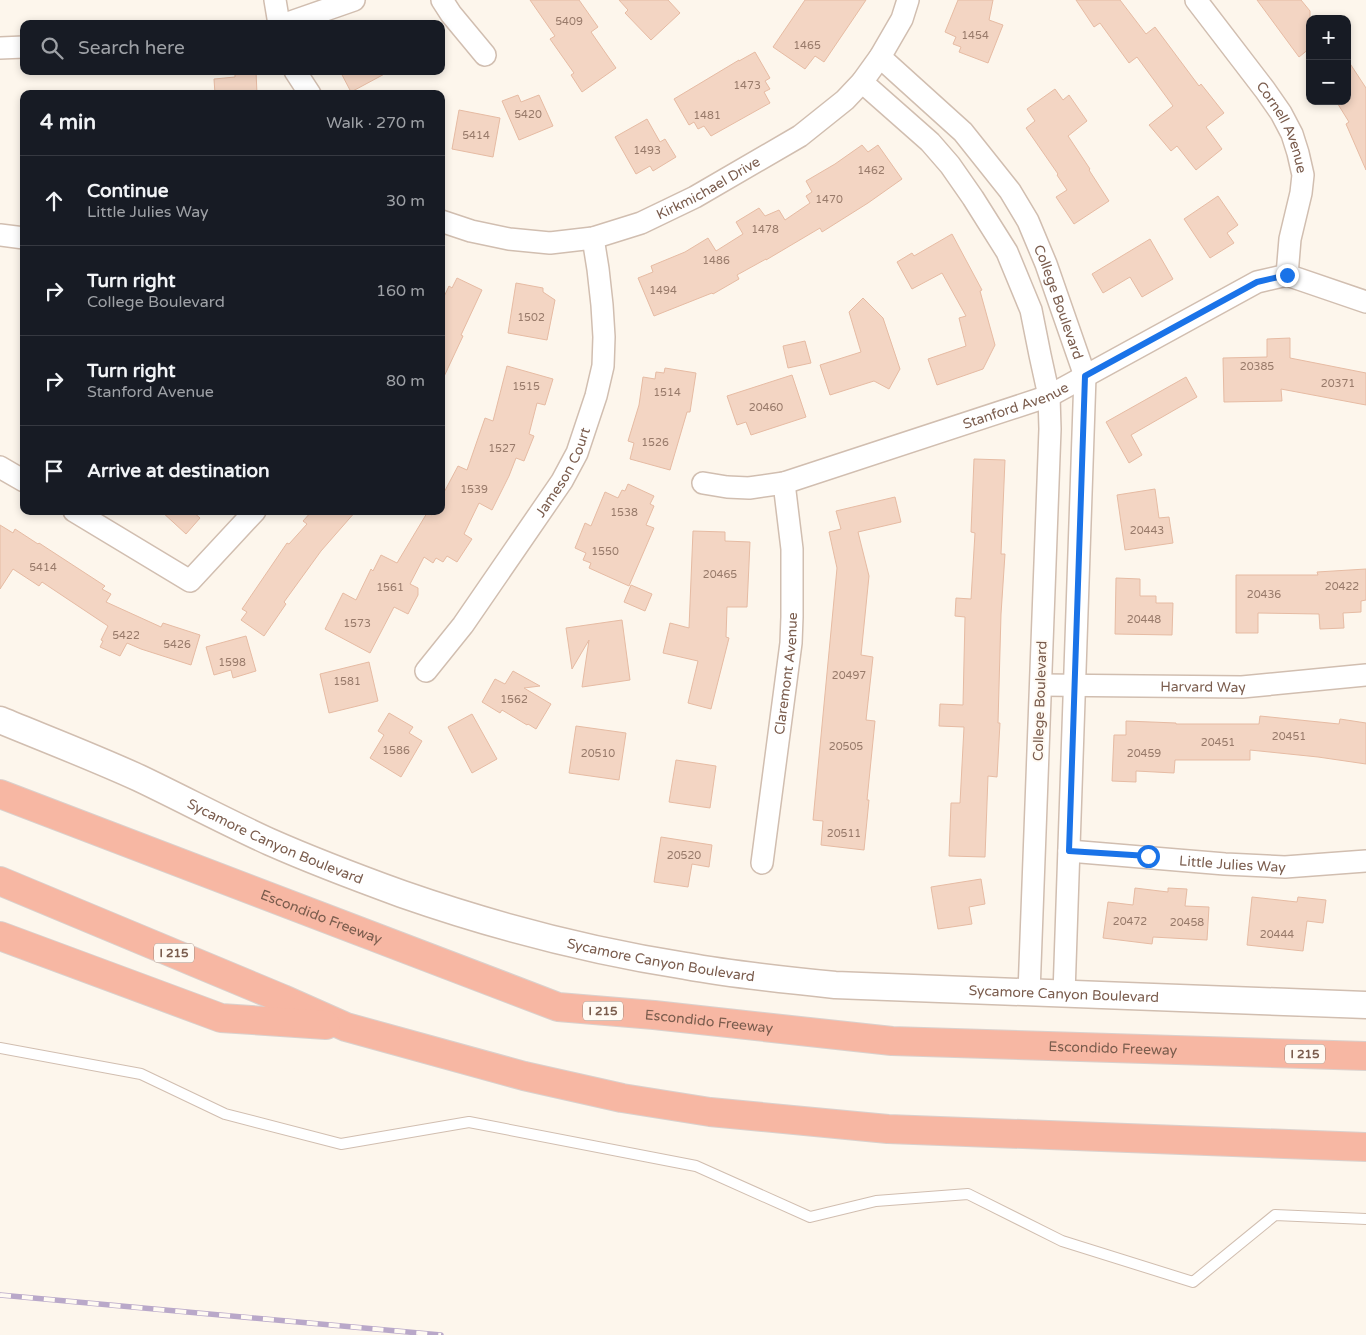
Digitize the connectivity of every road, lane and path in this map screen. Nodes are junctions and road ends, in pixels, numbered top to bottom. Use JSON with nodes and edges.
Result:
{"nodes":[{"id":1,"x":275,"y":0,"type":"edge"},
{"id":2,"x":354,"y":0,"type":"edge"},
{"id":3,"x":442,"y":0,"type":"edge"},
{"id":4,"x":908,"y":0,"type":"edge"},
{"id":5,"x":1196,"y":0,"type":"edge"},
{"id":6,"x":278,"y":20,"type":"edge"},
{"id":7,"x":296,"y":20,"type":"edge"},
{"id":8,"x":20,"y":47,"type":"edge"},
{"id":9,"x":0,"y":48,"type":"edge"},
{"id":10,"x":485,"y":56,"type":"dead end"},
{"id":11,"x":880,"y":57,"type":"junction"},
{"id":12,"x":298,"y":75,"type":"edge"},
{"id":13,"x":862,"y":82,"type":"junction"},
{"id":14,"x":307,"y":90,"type":"edge"},
{"id":15,"x":445,"y":222,"type":"edge"},
{"id":16,"x":0,"y":235,"type":"edge"},
{"id":17,"x":20,"y":238,"type":"edge"},
{"id":18,"x":593,"y":238,"type":"junction"},
{"id":19,"x":1287,"y":275,"type":"junction"},
{"id":20,"x":1366,"y":302,"type":"edge"},
{"id":21,"x":1085,"y":376,"type":"junction"},
{"id":22,"x":1049,"y":396,"type":"junction"},
{"id":23,"x":0,"y":466,"type":"edge"},
{"id":24,"x":20,"y":478,"type":"edge"},
{"id":25,"x":703,"y":483,"type":"dead end"},
{"id":26,"x":784,"y":483,"type":"junction"},
{"id":27,"x":81,"y":515,"type":"edge"},
{"id":28,"x":251,"y":515,"type":"edge"},
{"id":29,"x":426,"y":671,"type":"dead end"},
{"id":30,"x":1366,"y":675,"type":"edge"},
{"id":31,"x":1041,"y":685,"type":"junction"},
{"id":32,"x":1074,"y":685,"type":"junction"},
{"id":33,"x":0,"y":720,"type":"edge"},
{"id":34,"x":0,"y":794,"type":"edge"},
{"id":35,"x":1069,"y":851,"type":"junction"},
{"id":36,"x":1366,"y":861,"type":"edge"},
{"id":37,"x":762,"y":863,"type":"dead end"},
{"id":38,"x":0,"y":882,"type":"edge"},
{"id":39,"x":0,"y":936,"type":"edge"},
{"id":40,"x":1029,"y":993,"type":"junction"},
{"id":41,"x":1064,"y":994,"type":"junction"},
{"id":42,"x":1366,"y":1005,"type":"edge"},
{"id":43,"x":346,"y":1027,"type":"junction"},
{"id":44,"x":0,"y":1048,"type":"edge"},
{"id":45,"x":1366,"y":1056,"type":"edge"},
{"id":46,"x":1366,"y":1147,"type":"edge"},
{"id":47,"x":1366,"y":1218,"type":"edge"}],
"edges":[{"from":1,"to":6,"type":"street"},
{"from":2,"to":7,"type":"street"},
{"from":3,"to":10,"type":"street"},
{"from":4,"to":11,"type":"street","name":"Kirkmichael Drive"},
{"from":5,"to":19,"type":"street","name":"Cornell Avenue"},
{"from":8,"to":9,"type":"street"},
{"from":11,"to":13,"type":"street","name":"Kirkmichael Drive"},
{"from":11,"to":21,"type":"street","name":"College Boulevard"},
{"from":12,"to":14,"type":"street"},
{"from":13,"to":18,"type":"street","name":"Kirkmichael Drive"},
{"from":13,"to":22,"type":"street","name":"College Boulevard"},
{"from":15,"to":18,"type":"street","name":"Kirkmichael Drive"},
{"from":16,"to":17,"type":"street"},
{"from":18,"to":29,"type":"street","name":"Jameson Court"},
{"from":19,"to":20,"type":"street"},
{"from":19,"to":21,"type":"street","name":"Stanford Avenue"},
{"from":21,"to":22,"type":"street","name":"Stanford Avenue"},
{"from":21,"to":32,"type":"street","name":"College Boulevard"},
{"from":22,"to":26,"type":"street","name":"Stanford Avenue"},
{"from":22,"to":31,"type":"street","name":"College Boulevard"},
{"from":23,"to":24,"type":"street"},
{"from":25,"to":26,"type":"street","name":"Stanford Avenue"},
{"from":26,"to":37,"type":"street","name":"Claremont Avenue"},
{"from":27,"to":28,"type":"street"},
{"from":30,"to":32,"type":"street","name":"Harvard Way"},
{"from":31,"to":32,"type":"street","name":"Harvard Way"},
{"from":31,"to":40,"type":"street","name":"College Boulevard"},
{"from":32,"to":35,"type":"street","name":"College Boulevard"},
{"from":33,"to":40,"type":"street","name":"Sycamore Canyon Boulevard"},
{"from":34,"to":45,"type":"highway","name":"Escondido Freeway","number":"I 215"},
{"from":35,"to":36,"type":"street","name":"Little Julies Way"},
{"from":35,"to":41,"type":"street","name":"College Boulevard"},
{"from":38,"to":43,"type":"highway","number":"I 215"},
{"from":39,"to":43,"type":"highway"},
{"from":40,"to":41,"type":"street","name":"Sycamore Canyon Boulevard"},
{"from":41,"to":42,"type":"street","name":"Sycamore Canyon Boulevard"},
{"from":43,"to":46,"type":"highway","number":"I 215"},
{"from":44,"to":47,"type":"lane"}]}
